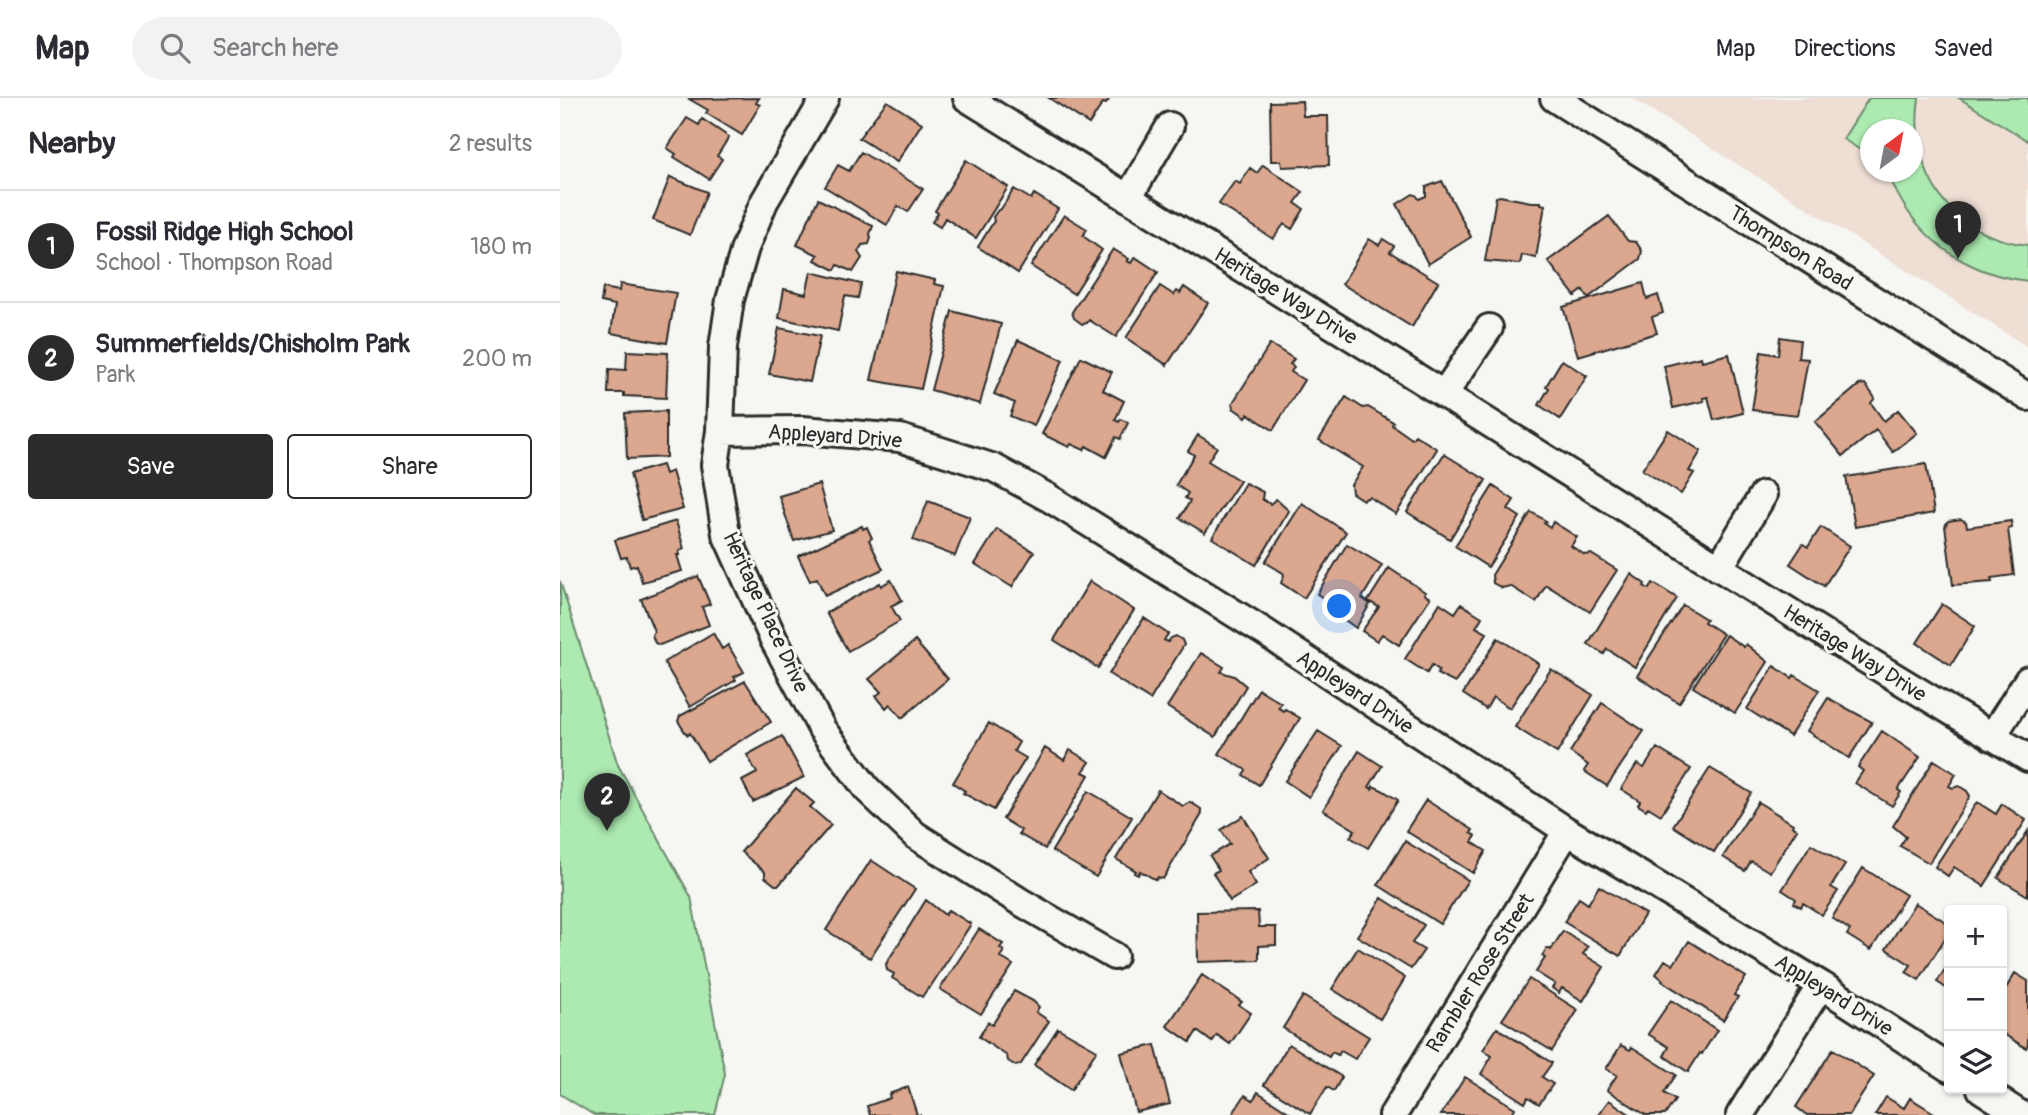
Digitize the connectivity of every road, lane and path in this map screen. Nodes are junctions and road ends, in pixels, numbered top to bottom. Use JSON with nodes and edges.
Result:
{"nodes":[{"id":1,"x":825,"y":98,"type":"edge"},
{"id":2,"x":967,"y":98,"type":"edge"},
{"id":3,"x":1554,"y":98,"type":"edge"},
{"id":4,"x":1170,"y":125,"type":"dead end"},
{"id":5,"x":1128,"y":198,"type":"junction"},
{"id":6,"x":1489,"y":328,"type":"dead end"},
{"id":7,"x":1444,"y":394,"type":"junction"},
{"id":8,"x":2028,"y":397,"type":"edge"},
{"id":9,"x":720,"y":430,"type":"junction"},
{"id":10,"x":1763,"y":495,"type":"dead end"},
{"id":11,"x":1719,"y":568,"type":"junction"},
{"id":12,"x":2028,"y":680,"type":"edge"},
{"id":13,"x":1993,"y":737,"type":"junction"},
{"id":14,"x":2028,"y":758,"type":"edge"},
{"id":15,"x":1567,"y":831,"type":"junction"},
{"id":16,"x":1114,"y":956,"type":"dead end"},
{"id":17,"x":1821,"y":985,"type":"junction"},
{"id":18,"x":1944,"y":1065,"type":"edge"},
{"id":19,"x":1989,"y":1094,"type":"edge"},
{"id":20,"x":1393,"y":1115,"type":"edge"},
{"id":21,"x":1740,"y":1115,"type":"edge"},
{"id":22,"x":2021,"y":1115,"type":"edge"}],
"edges":[{"from":1,"to":9,"type":"street","name":"Heritage Place Drive"},
{"from":2,"to":5,"type":"street","name":"Heritage Way Drive"},
{"from":3,"to":8,"type":"street","name":"Thompson Road"},
{"from":4,"to":5,"type":"street"},
{"from":5,"to":7,"type":"street","name":"Heritage Way Drive"},
{"from":6,"to":7,"type":"street"},
{"from":7,"to":11,"type":"street","name":"Heritage Way Drive"},
{"from":9,"to":15,"type":"street","name":"Appleyard Drive"},
{"from":9,"to":16,"type":"street","name":"Heritage Place Drive"},
{"from":10,"to":11,"type":"street"},
{"from":11,"to":13,"type":"street","name":"Heritage Way Drive"},
{"from":12,"to":13,"type":"street"},
{"from":13,"to":14,"type":"street","name":"Heritage Way Drive"},
{"from":15,"to":17,"type":"street","name":"Appleyard Drive"},
{"from":15,"to":20,"type":"street","name":"Rambler Rose Street"},
{"from":17,"to":18,"type":"street","name":"Appleyard Drive"},
{"from":17,"to":21,"type":"street"},
{"from":19,"to":22,"type":"street"}]}
